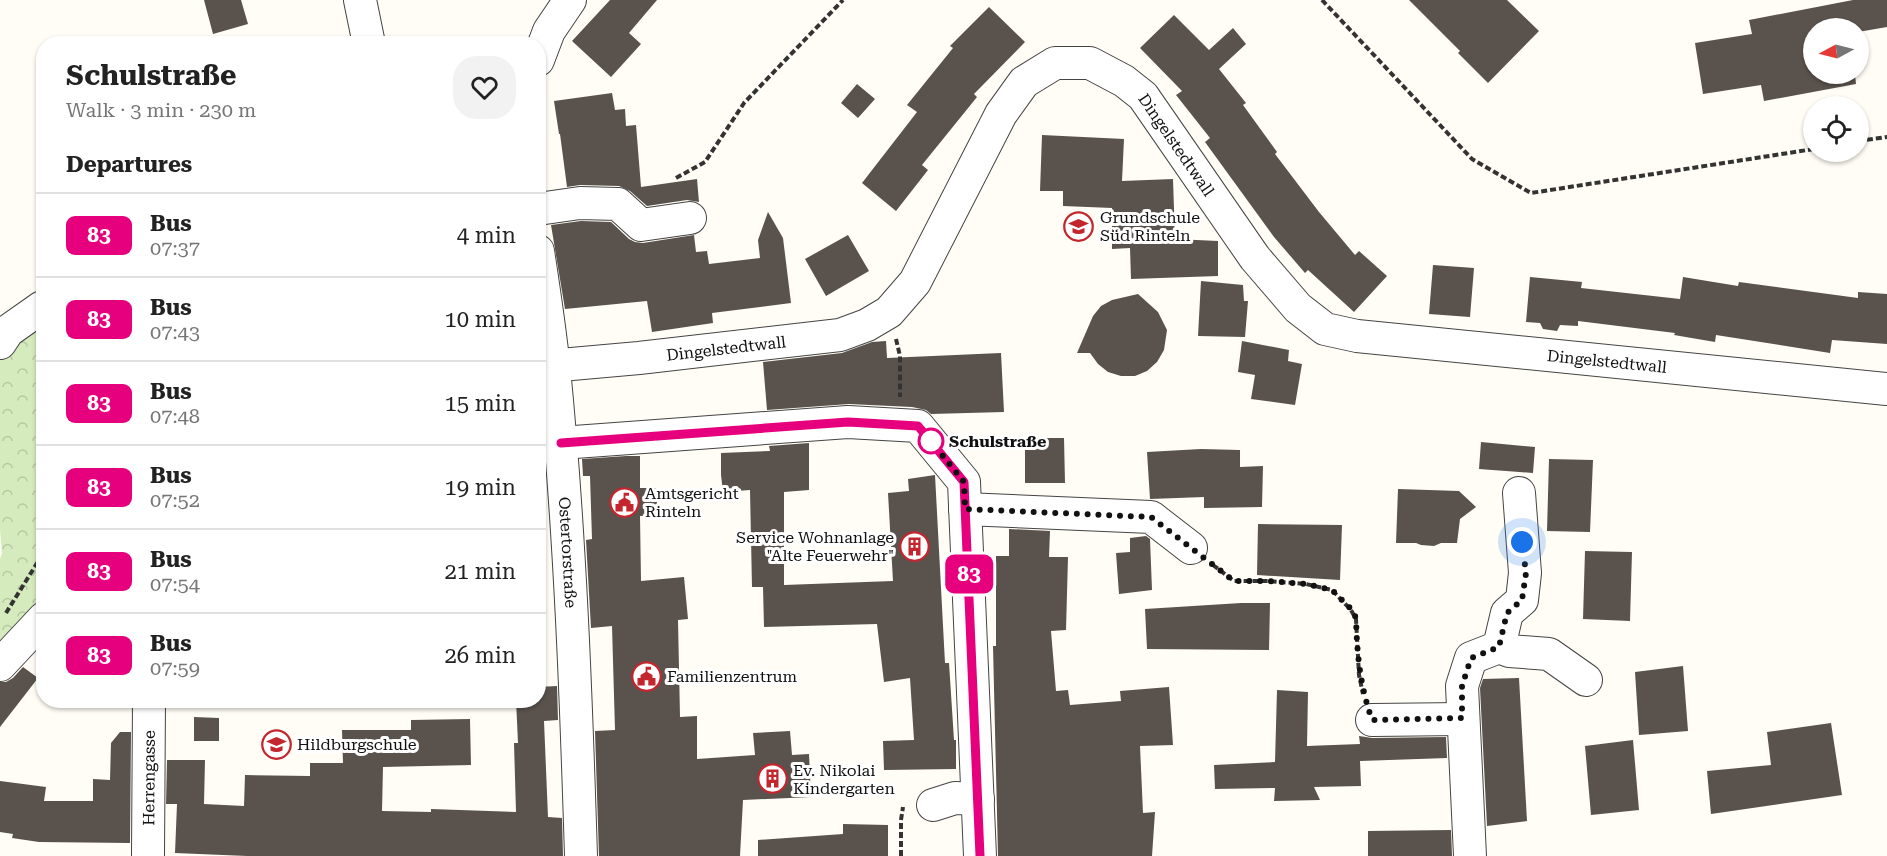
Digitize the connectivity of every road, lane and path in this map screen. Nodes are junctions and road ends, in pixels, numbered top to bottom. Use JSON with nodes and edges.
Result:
{"nodes":[{"id":1,"x":360,"y":0,"type":"edge"},
{"id":2,"x":570,"y":0,"type":"edge"},
{"id":3,"x":843,"y":0,"type":"edge"},
{"id":4,"x":1322,"y":0,"type":"edge"},
{"id":5,"x":367,"y":36,"type":"edge"},
{"id":6,"x":546,"y":39,"type":"edge"},
{"id":7,"x":1887,"y":137,"type":"edge"},
{"id":8,"x":1869,"y":139,"type":"edge"},
{"id":9,"x":1803,"y":151,"type":"edge"},
{"id":10,"x":676,"y":178,"type":"dead end"},
{"id":11,"x":546,"y":208,"type":"edge"},
{"id":12,"x":690,"y":218,"type":"dead end"},
{"id":13,"x":36,"y":311,"type":"edge"},
{"id":14,"x":889,"y":312,"type":"junction"},
{"id":15,"x":0,"y":343,"type":"edge"},
{"id":16,"x":546,"y":367,"type":"edge"},
{"id":17,"x":1887,"y":389,"type":"edge"},
{"id":18,"x":899,"y":425,"type":"junction"},
{"id":19,"x":561,"y":443,"type":"junction"},
{"id":20,"x":1519,"y":493,"type":"dead end"},
{"id":21,"x":965,"y":509,"type":"junction"},
{"id":22,"x":1191,"y":548,"type":"joint"},
{"id":23,"x":36,"y":565,"type":"edge"},
{"id":24,"x":6,"y":613,"type":"dead end"},
{"id":25,"x":36,"y":627,"type":"edge"},
{"id":26,"x":1499,"y":647,"type":"junction"},
{"id":27,"x":0,"y":665,"type":"edge"},
{"id":28,"x":1586,"y":680,"type":"dead end"},
{"id":29,"x":149,"y":708,"type":"edge"},
{"id":30,"x":1462,"y":718,"type":"junction"},
{"id":31,"x":1372,"y":720,"type":"joint"},
{"id":32,"x":978,"y":798,"type":"junction"},
{"id":33,"x":933,"y":805,"type":"dead end"},
{"id":34,"x":148,"y":856,"type":"edge"},
{"id":35,"x":581,"y":856,"type":"edge"},
{"id":36,"x":980,"y":856,"type":"edge"},
{"id":37,"x":1470,"y":856,"type":"edge"}],
"edges":[{"from":1,"to":5,"type":"street"},
{"from":2,"to":6,"type":"street"},
{"from":3,"to":10,"type":"path"},
{"from":4,"to":9,"type":"path"},
{"from":7,"to":8,"type":"path"},
{"from":11,"to":12,"type":"street"},
{"from":13,"to":15,"type":"street"},
{"from":14,"to":16,"type":"street","name":"Dingelstedtwall"},
{"from":14,"to":17,"type":"street","name":"Dingelstedtwall"},
{"from":14,"to":18,"type":"path"},
{"from":16,"to":19,"type":"street","name":"Ostertorstraße"},
{"from":18,"to":19,"type":"street"},
{"from":18,"to":21,"type":"street"},
{"from":19,"to":35,"type":"street","name":"Ostertorstraße"},
{"from":20,"to":26,"type":"street"},
{"from":21,"to":22,"type":"street"},
{"from":21,"to":32,"type":"street"},
{"from":22,"to":31,"type":"path"},
{"from":23,"to":24,"type":"path"},
{"from":25,"to":27,"type":"street"},
{"from":26,"to":28,"type":"street"},
{"from":26,"to":30,"type":"street"},
{"from":29,"to":34,"type":"street","name":"Herrengasse"},
{"from":30,"to":31,"type":"street"},
{"from":30,"to":37,"type":"street"},
{"from":32,"to":33,"type":"street"},
{"from":32,"to":36,"type":"street"}]}
